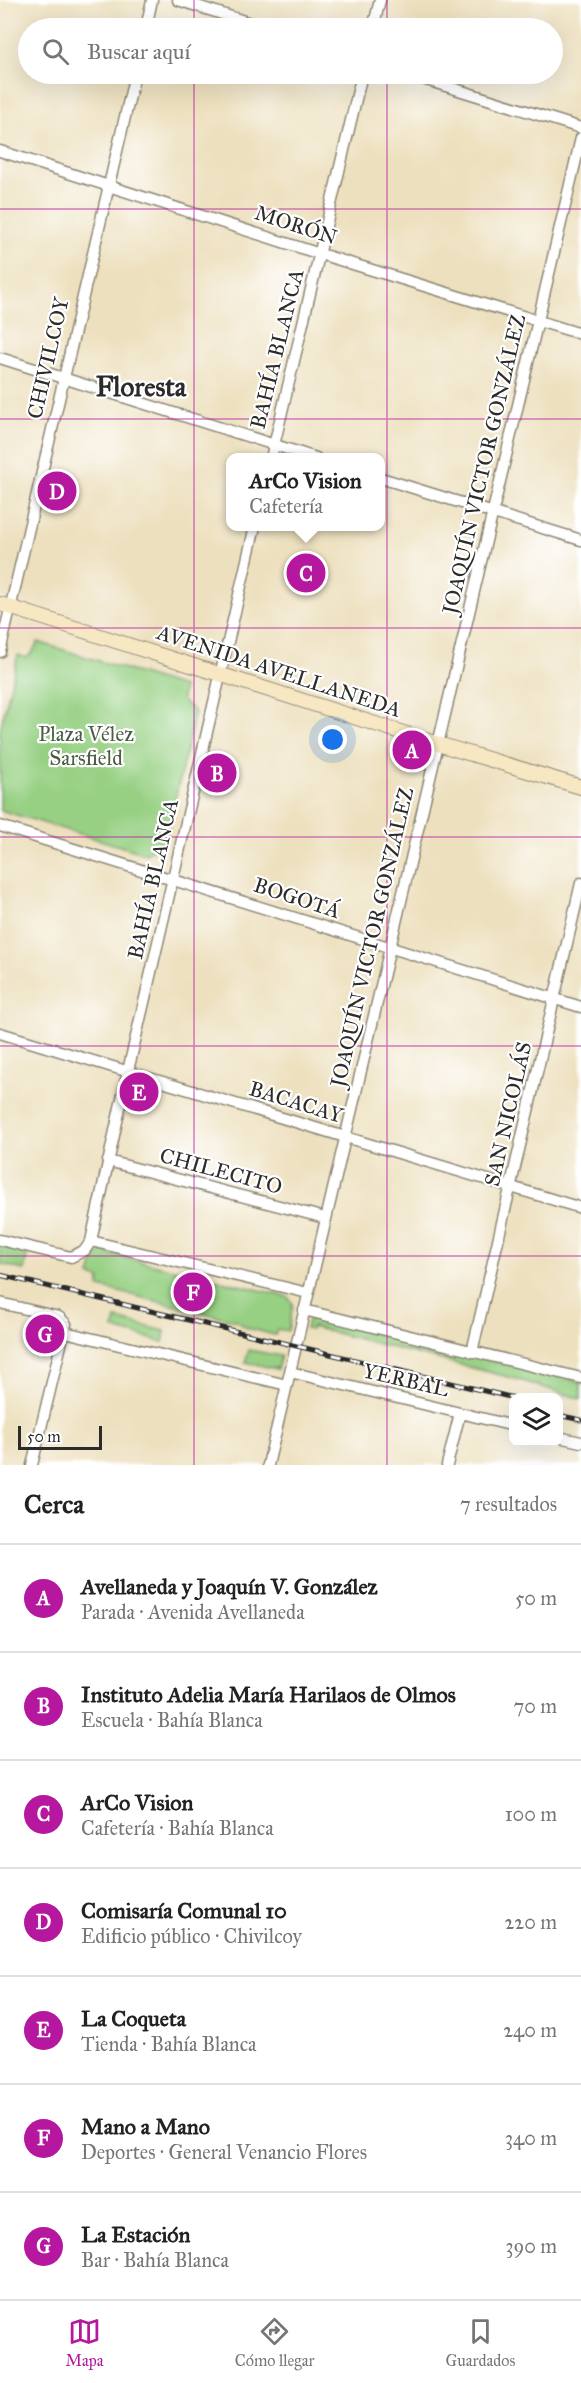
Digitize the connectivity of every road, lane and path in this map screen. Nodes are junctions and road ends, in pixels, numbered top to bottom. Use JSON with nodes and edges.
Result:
{"nodes":[{"id":1,"x":152,"y":0,"type":"edge"},
{"id":2,"x":178,"y":0,"type":"edge"},
{"id":3,"x":380,"y":0,"type":"edge"},
{"id":4,"x":148,"y":18,"type":"edge"},
{"id":5,"x":235,"y":18,"type":"edge"},
{"id":6,"x":376,"y":18,"type":"edge"},
{"id":7,"x":133,"y":84,"type":"edge"},
{"id":8,"x":360,"y":84,"type":"edge"},
{"id":9,"x":439,"y":84,"type":"edge"},
{"id":10,"x":581,"y":128,"type":"edge"},
{"id":11,"x":581,"y":138,"type":"edge"},
{"id":12,"x":0,"y":151,"type":"edge"},
{"id":13,"x":109,"y":185,"type":"junction"},
{"id":14,"x":320,"y":254,"type":"junction"},
{"id":15,"x":538,"y":321,"type":"junction"},
{"id":16,"x":581,"y":334,"type":"edge"},
{"id":17,"x":0,"y":358,"type":"edge"},
{"id":18,"x":63,"y":378,"type":"junction"},
{"id":19,"x":274,"y":444,"type":"junction"},
{"id":20,"x":272,"y":453,"type":"edge"},
{"id":21,"x":301,"y":453,"type":"edge"},
{"id":22,"x":385,"y":479,"type":"edge"},
{"id":23,"x":493,"y":513,"type":"junction"},
{"id":24,"x":254,"y":531,"type":"edge"},
{"id":25,"x":581,"y":540,"type":"edge"},
{"id":26,"x":5,"y":605,"type":"edge"},
{"id":27,"x":0,"y":652,"type":"edge"},
{"id":28,"x":221,"y":674,"type":"junction"},
{"id":29,"x":438,"y":744,"type":"junction"},
{"id":30,"x":581,"y":787,"type":"edge"},
{"id":31,"x":0,"y":826,"type":"edge"},
{"id":32,"x":173,"y":879,"type":"junction"},
{"id":33,"x":581,"y":884,"type":"edge"},
{"id":34,"x":390,"y":948,"type":"junction"},
{"id":35,"x":554,"y":999,"type":"junction"},
{"id":36,"x":581,"y":1007,"type":"edge"},
{"id":37,"x":0,"y":1033,"type":"edge"},
{"id":38,"x":128,"y":1071,"type":"junction"},
{"id":39,"x":345,"y":1137,"type":"junction"},
{"id":40,"x":108,"y":1161,"type":"junction"},
{"id":41,"x":511,"y":1186,"type":"junction"},
{"id":42,"x":581,"y":1208,"type":"edge"},
{"id":43,"x":325,"y":1218,"type":"junction"},
{"id":44,"x":0,"y":1240,"type":"edge"},
{"id":45,"x":91,"y":1241,"type":"junction"},
{"id":46,"x":308,"y":1293,"type":"junction"},
{"id":47,"x":0,"y":1303,"type":"edge"},
{"id":48,"x":304,"y":1310,"type":"junction"},
{"id":49,"x":65,"y":1327,"type":"junction"},
{"id":50,"x":472,"y":1352,"type":"junction"},
{"id":51,"x":290,"y":1372,"type":"junction"},
{"id":52,"x":581,"y":1378,"type":"edge"},
{"id":53,"x":287,"y":1385,"type":"junction"},
{"id":54,"x":460,"y":1413,"type":"junction"},
{"id":55,"x":509,"y":1425,"type":"edge"},
{"id":56,"x":563,"y":1438,"type":"edge"},
{"id":57,"x":581,"y":1442,"type":"edge"},
{"id":58,"x":32,"y":1465,"type":"edge"},
{"id":59,"x":268,"y":1465,"type":"edge"},
{"id":60,"x":447,"y":1465,"type":"edge"}],
"edges":[{"from":1,"to":4,"type":"street"},
{"from":2,"to":5,"type":"street"},
{"from":3,"to":6,"type":"street"},
{"from":7,"to":13,"type":"street","name":"CHIVILCOY"},
{"from":8,"to":14,"type":"street","name":"BAHÍA BLANCA"},
{"from":9,"to":10,"type":"street"},
{"from":11,"to":15,"type":"street","name":"JOAQUÍN VICTOR GONZÁLEZ"},
{"from":12,"to":13,"type":"street","name":"MORÓN"},
{"from":13,"to":14,"type":"street","name":"MORÓN"},
{"from":13,"to":18,"type":"street","name":"CHIVILCOY"},
{"from":14,"to":15,"type":"street","name":"MORÓN"},
{"from":14,"to":19,"type":"street","name":"BAHÍA BLANCA"},
{"from":15,"to":16,"type":"street","name":"MORÓN"},
{"from":15,"to":23,"type":"street","name":"JOAQUÍN VICTOR GONZÁLEZ"},
{"from":17,"to":18,"type":"street"},
{"from":18,"to":19,"type":"street"},
{"from":18,"to":26,"type":"street","name":"CHIVILCOY"},
{"from":19,"to":20,"type":"street","name":"BAHÍA BLANCA"},
{"from":19,"to":21,"type":"street"},
{"from":22,"to":23,"type":"street"},
{"from":23,"to":25,"type":"street"},
{"from":23,"to":29,"type":"street","name":"JOAQUÍN VICTOR GONZÁLEZ"},
{"from":24,"to":28,"type":"street","name":"BAHÍA BLANCA"},
{"from":26,"to":27,"type":"street","name":"CHIVILCOY"},
{"from":26,"to":28,"type":"main road","name":"AVENIDA AVELLANEDA"},
{"from":28,"to":29,"type":"main road","name":"AVENIDA AVELLANEDA"},
{"from":28,"to":32,"type":"street","name":"BAHÍA BLANCA"},
{"from":29,"to":30,"type":"main road","name":"AVENIDA AVELLANEDA"},
{"from":29,"to":34,"type":"street","name":"JOAQUÍN VICTOR GONZÁLEZ"},
{"from":31,"to":32,"type":"street","name":"BOGOTÁ"},
{"from":32,"to":34,"type":"street","name":"BOGOTÁ"},
{"from":32,"to":38,"type":"street","name":"BAHÍA BLANCA"},
{"from":33,"to":35,"type":"street","name":"SAN NICOLÁS"},
{"from":34,"to":35,"type":"street","name":"BOGOTÁ"},
{"from":34,"to":39,"type":"street","name":"JOAQUÍN VICTOR GONZÁLEZ"},
{"from":35,"to":36,"type":"street","name":"BOGOTÁ"},
{"from":35,"to":41,"type":"street","name":"SAN NICOLÁS"},
{"from":37,"to":38,"type":"street","name":"BACACAY"},
{"from":38,"to":39,"type":"street","name":"BACACAY"},
{"from":38,"to":40,"type":"street","name":"BAHÍA BLANCA"},
{"from":39,"to":41,"type":"street","name":"BACACAY"},
{"from":39,"to":43,"type":"street","name":"JOAQUÍN VICTOR GONZÁLEZ"},
{"from":40,"to":43,"type":"street","name":"CHILECITO"},
{"from":40,"to":45,"type":"street","name":"BAHÍA BLANCA"},
{"from":41,"to":42,"type":"street","name":"BACACAY"},
{"from":41,"to":50,"type":"street","name":"SAN NICOLÁS"},
{"from":43,"to":46,"type":"street","name":"JOAQUÍN VICTOR GONZÁLEZ"},
{"from":44,"to":45,"type":"street"},
{"from":45,"to":46,"type":"street"},
{"from":46,"to":48,"type":"street","name":"JOAQUÍN VICTOR GONZÁLEZ"},
{"from":47,"to":49,"type":"street"},
{"from":48,"to":50,"type":"street"},
{"from":48,"to":51,"type":"street","name":"JOAQUÍN VICTOR GONZÁLEZ"},
{"from":49,"to":53,"type":"street"},
{"from":49,"to":58,"type":"street"},
{"from":50,"to":52,"type":"street"},
{"from":51,"to":53,"type":"street","name":"JOAQUÍN VICTOR GONZÁLEZ"},
{"from":51,"to":54,"type":"street","name":"YERBAL"},
{"from":53,"to":59,"type":"street","name":"JOAQUÍN VICTOR GONZÁLEZ"},
{"from":54,"to":55,"type":"street","name":"YERBAL"},
{"from":54,"to":60,"type":"street"},
{"from":56,"to":57,"type":"street"}]}
